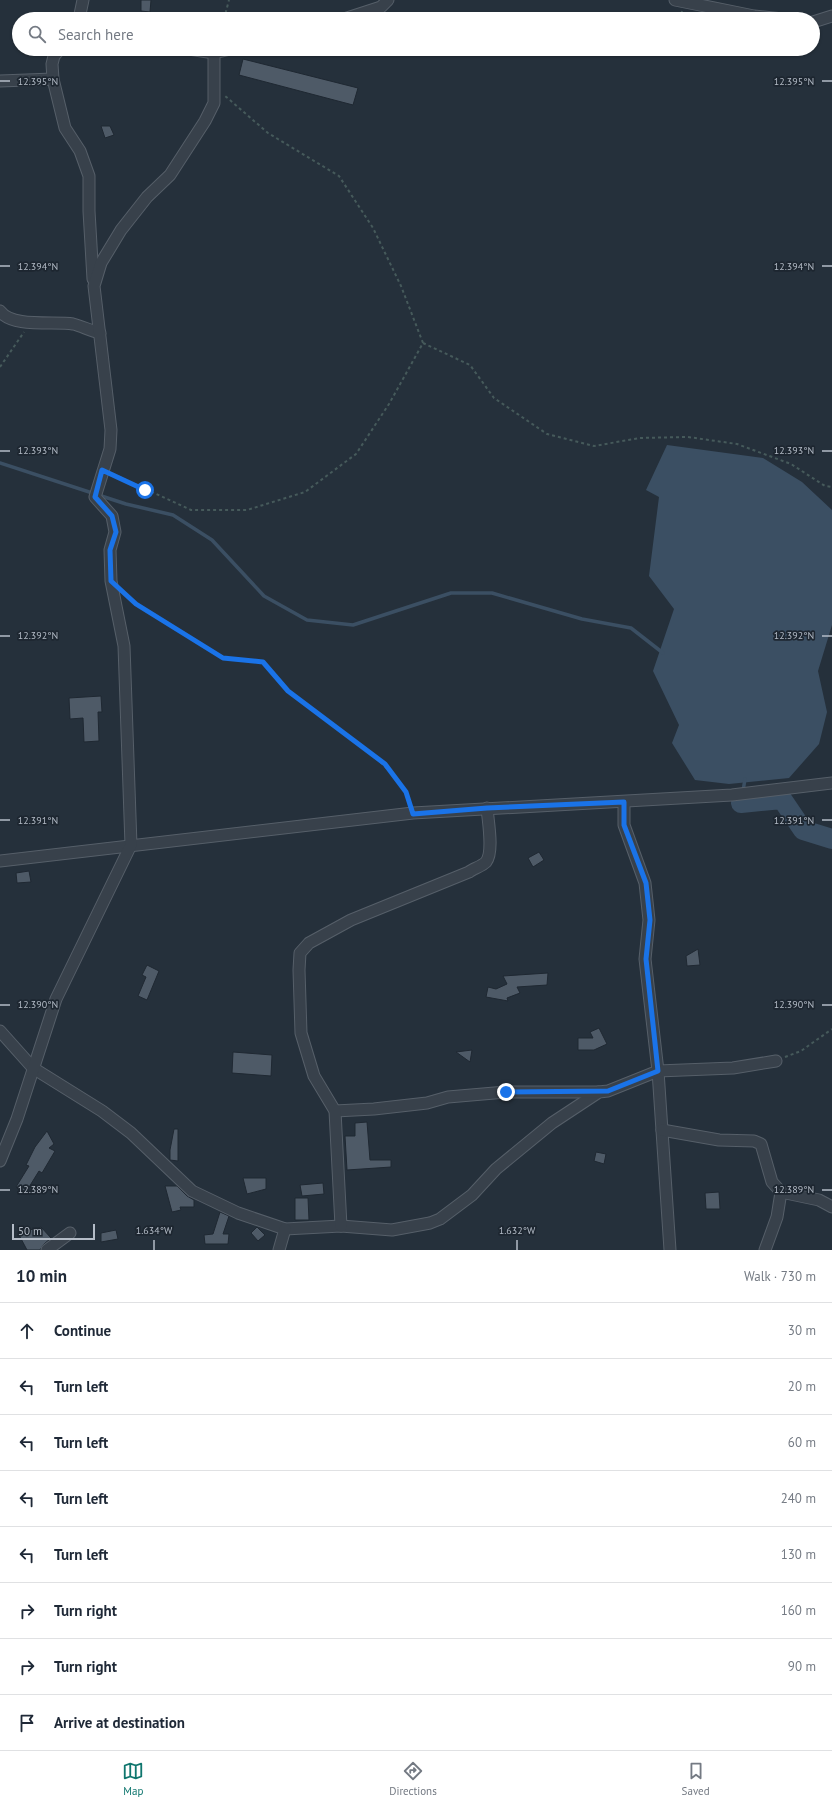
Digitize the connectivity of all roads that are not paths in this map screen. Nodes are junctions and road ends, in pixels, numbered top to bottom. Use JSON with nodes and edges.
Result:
{"nodes":[{"id":1,"x":83,"y":0,"type":"edge"},
{"id":2,"x":388,"y":0,"type":"edge"},
{"id":3,"x":675,"y":0,"type":"edge"},
{"id":4,"x":80,"y":12,"type":"edge"},
{"id":5,"x":366,"y":12,"type":"edge"},
{"id":6,"x":734,"y":12,"type":"edge"},
{"id":7,"x":832,"y":16,"type":"edge"},
{"id":8,"x":820,"y":20,"type":"edge"},
{"id":9,"x":56,"y":56,"type":"edge"},
{"id":10,"x":214,"y":56,"type":"edge"},
{"id":11,"x":53,"y":79,"type":"junction"},
{"id":12,"x":0,"y":81,"type":"edge"},
{"id":13,"x":94,"y":286,"type":"junction"},
{"id":14,"x":0,"y":311,"type":"edge"},
{"id":15,"x":100,"y":333,"type":"junction"},
{"id":16,"x":832,"y":783,"type":"edge"},
{"id":17,"x":624,"y":802,"type":"junction"},
{"id":18,"x":487,"y":808,"type":"junction"},
{"id":19,"x":131,"y":845,"type":"junction"},
{"id":20,"x":0,"y":861,"type":"edge"},
{"id":21,"x":0,"y":1031,"type":"edge"},
{"id":22,"x":776,"y":1061,"type":"road end"},
{"id":23,"x":33,"y":1068,"type":"junction"},
{"id":24,"x":658,"y":1071,"type":"junction"},
{"id":25,"x":599,"y":1092,"type":"junction"},
{"id":26,"x":335,"y":1111,"type":"junction"},
{"id":27,"x":662,"y":1130,"type":"junction"},
{"id":28,"x":0,"y":1161,"type":"edge"},
{"id":29,"x":781,"y":1192,"type":"junction"},
{"id":30,"x":832,"y":1207,"type":"edge"},
{"id":31,"x":341,"y":1226,"type":"junction"},
{"id":32,"x":285,"y":1229,"type":"junction"},
{"id":33,"x":70,"y":1234,"type":"dead end"},
{"id":34,"x":46,"y":1250,"type":"edge"},
{"id":35,"x":279,"y":1250,"type":"edge"},
{"id":36,"x":670,"y":1250,"type":"edge"},
{"id":37,"x":765,"y":1250,"type":"edge"}],
"edges":[{"from":1,"to":4,"type":"street"},
{"from":2,"to":5,"type":"street"},
{"from":3,"to":6,"type":"street"},
{"from":7,"to":8,"type":"street"},
{"from":9,"to":11,"type":"street"},
{"from":10,"to":13,"type":"street"},
{"from":11,"to":12,"type":"street"},
{"from":11,"to":13,"type":"street"},
{"from":13,"to":15,"type":"street"},
{"from":14,"to":15,"type":"street"},
{"from":15,"to":19,"type":"street"},
{"from":16,"to":17,"type":"street"},
{"from":17,"to":18,"type":"street"},
{"from":17,"to":24,"type":"street"},
{"from":18,"to":19,"type":"street"},
{"from":18,"to":26,"type":"street"},
{"from":19,"to":20,"type":"street"},
{"from":19,"to":23,"type":"street"},
{"from":21,"to":23,"type":"street"},
{"from":22,"to":24,"type":"street"},
{"from":23,"to":28,"type":"street"},
{"from":23,"to":32,"type":"street"},
{"from":24,"to":25,"type":"street"},
{"from":24,"to":27,"type":"street"},
{"from":25,"to":26,"type":"street"},
{"from":25,"to":31,"type":"street"},
{"from":26,"to":31,"type":"street"},
{"from":27,"to":29,"type":"street"},
{"from":27,"to":36,"type":"street"},
{"from":29,"to":30,"type":"street"},
{"from":29,"to":37,"type":"street"},
{"from":31,"to":32,"type":"street"},
{"from":32,"to":35,"type":"street"},
{"from":33,"to":34,"type":"street"}]}
